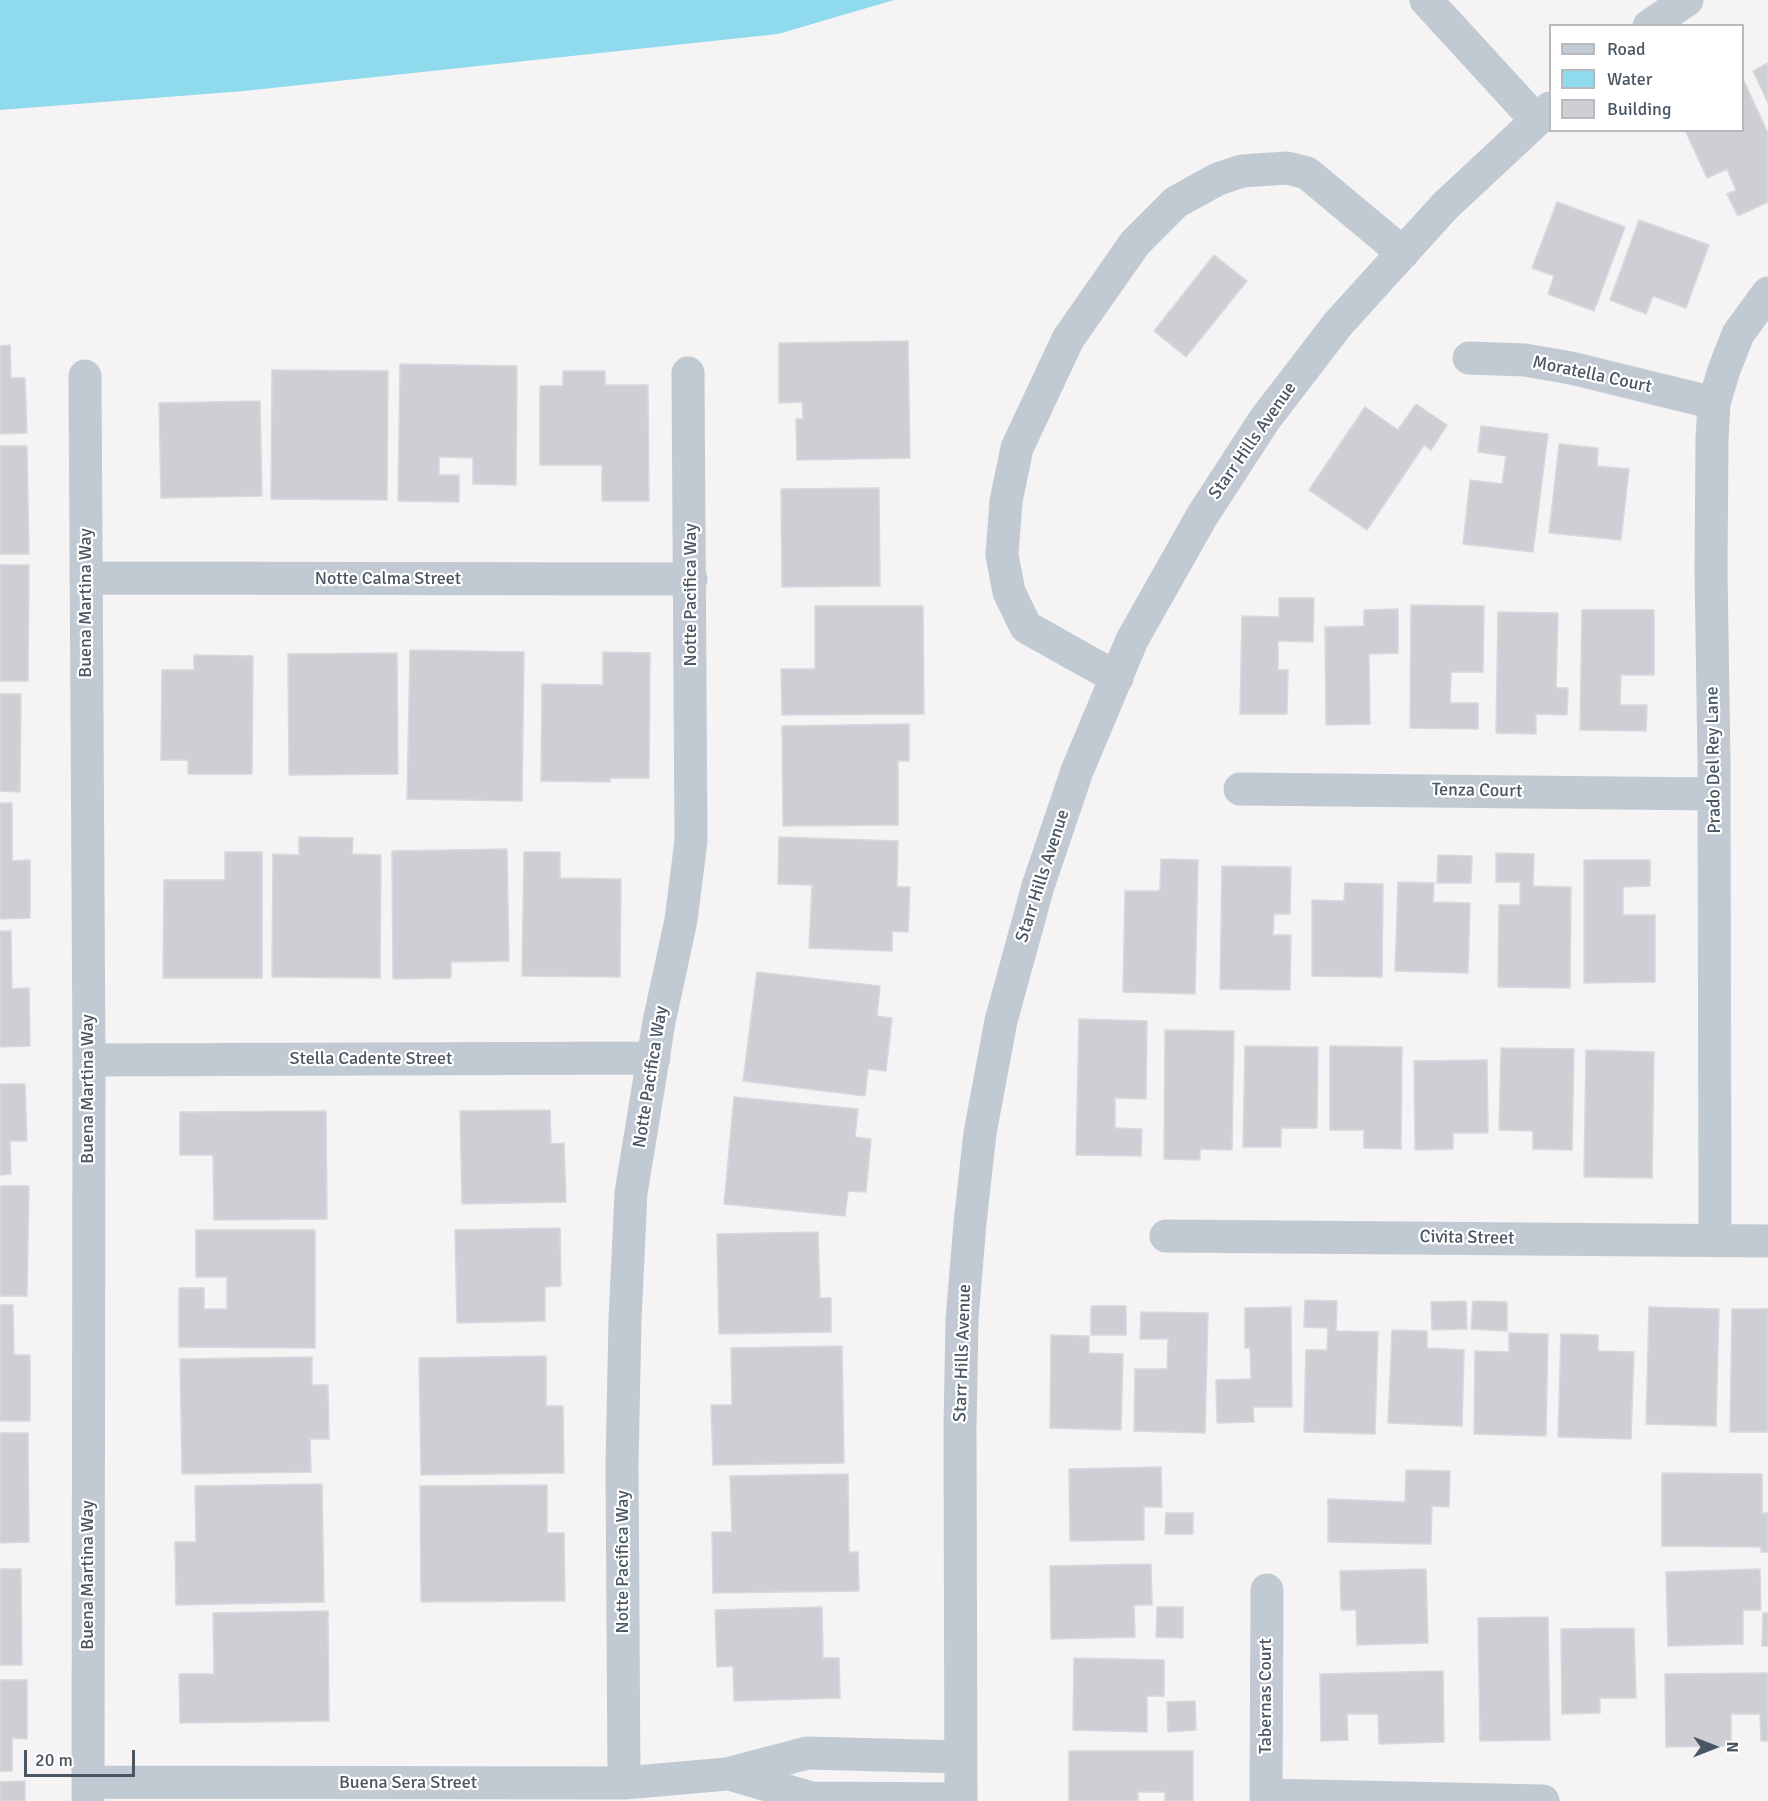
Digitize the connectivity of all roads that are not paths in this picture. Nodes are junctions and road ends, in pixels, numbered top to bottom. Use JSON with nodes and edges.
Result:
{"nodes":[{"id":1,"x":1426,"y":0,"type":"edge"},
{"id":2,"x":1687,"y":0,"type":"edge"},
{"id":3,"x":1652,"y":24,"type":"edge"},
{"id":4,"x":1544,"y":114,"type":"edge"},
{"id":5,"x":1403,"y":253,"type":"junction"},
{"id":6,"x":1768,"y":293,"type":"edge"},
{"id":7,"x":1469,"y":357,"type":"dead end"},
{"id":8,"x":688,"y":373,"type":"dead end"},
{"id":9,"x":85,"y":376,"type":"dead end"},
{"id":10,"x":1714,"y":403,"type":"junction"},
{"id":11,"x":86,"y":578,"type":"junction"},
{"id":12,"x":691,"y":579,"type":"junction"},
{"id":13,"x":1117,"y":678,"type":"junction"},
{"id":14,"x":1240,"y":789,"type":"dead end"},
{"id":15,"x":1714,"y":794,"type":"junction"},
{"id":16,"x":654,"y":1058,"type":"junction"},
{"id":17,"x":89,"y":1060,"type":"junction"},
{"id":18,"x":1166,"y":1236,"type":"dead end"},
{"id":19,"x":1715,"y":1241,"type":"junction"},
{"id":20,"x":1768,"y":1241,"type":"edge"},
{"id":21,"x":1267,"y":1590,"type":"dead end"},
{"id":22,"x":856,"y":1754,"type":"junction"},
{"id":23,"x":961,"y":1757,"type":"junction"},
{"id":24,"x":727,"y":1774,"type":"junction"},
{"id":25,"x":624,"y":1784,"type":"junction"},
{"id":26,"x":88,"y":1792,"type":"edge"},
{"id":27,"x":1266,"y":1798,"type":"edge"},
{"id":28,"x":855,"y":1799,"type":"junction"},
{"id":29,"x":961,"y":1800,"type":"edge"},
{"id":30,"x":1543,"y":1801,"type":"edge"}],
"edges":[{"from":1,"to":4,"type":"street"},
{"from":2,"to":3,"type":"street"},
{"from":4,"to":5,"type":"street","name":"Starr Hills Avenue"},
{"from":5,"to":13,"type":"street","name":"Starr Hills Avenue"},
{"from":5,"to":13,"type":"street"},
{"from":6,"to":10,"type":"street","name":"Prado Del Rey Lane"},
{"from":7,"to":10,"type":"street","name":"Moratella Court"},
{"from":8,"to":12,"type":"street","name":"Notte Pacifica Way"},
{"from":9,"to":11,"type":"street","name":"Buena Martina Way"},
{"from":10,"to":15,"type":"street","name":"Prado Del Rey Lane"},
{"from":11,"to":12,"type":"street","name":"Notte Calma Street"},
{"from":11,"to":17,"type":"street","name":"Buena Martina Way"},
{"from":12,"to":16,"type":"street","name":"Notte Pacifica Way"},
{"from":13,"to":23,"type":"street","name":"Starr Hills Avenue"},
{"from":14,"to":15,"type":"street","name":"Tenza Court"},
{"from":15,"to":19,"type":"street","name":"Prado Del Rey Lane"},
{"from":16,"to":17,"type":"street","name":"Stella Cadente Street"},
{"from":16,"to":25,"type":"street","name":"Notte Pacifica Way"},
{"from":17,"to":26,"type":"street","name":"Buena Martina Way"},
{"from":18,"to":19,"type":"street","name":"Civita Street"},
{"from":19,"to":20,"type":"street","name":"Civita Street"},
{"from":21,"to":27,"type":"street","name":"Tabernas Court"},
{"from":22,"to":23,"type":"street","name":"Buena Sera Street"},
{"from":22,"to":24,"type":"street","name":"Buena Sera Street"},
{"from":22,"to":28,"type":"street"},
{"from":23,"to":29,"type":"street","name":"Starr Hills Avenue"},
{"from":24,"to":25,"type":"street","name":"Buena Sera Street"},
{"from":24,"to":28,"type":"street","name":"Buena Sera Street"},
{"from":25,"to":26,"type":"street","name":"Buena Sera Street"},
{"from":27,"to":30,"type":"street"},
{"from":28,"to":29,"type":"street","name":"Buena Sera Street"}]}
